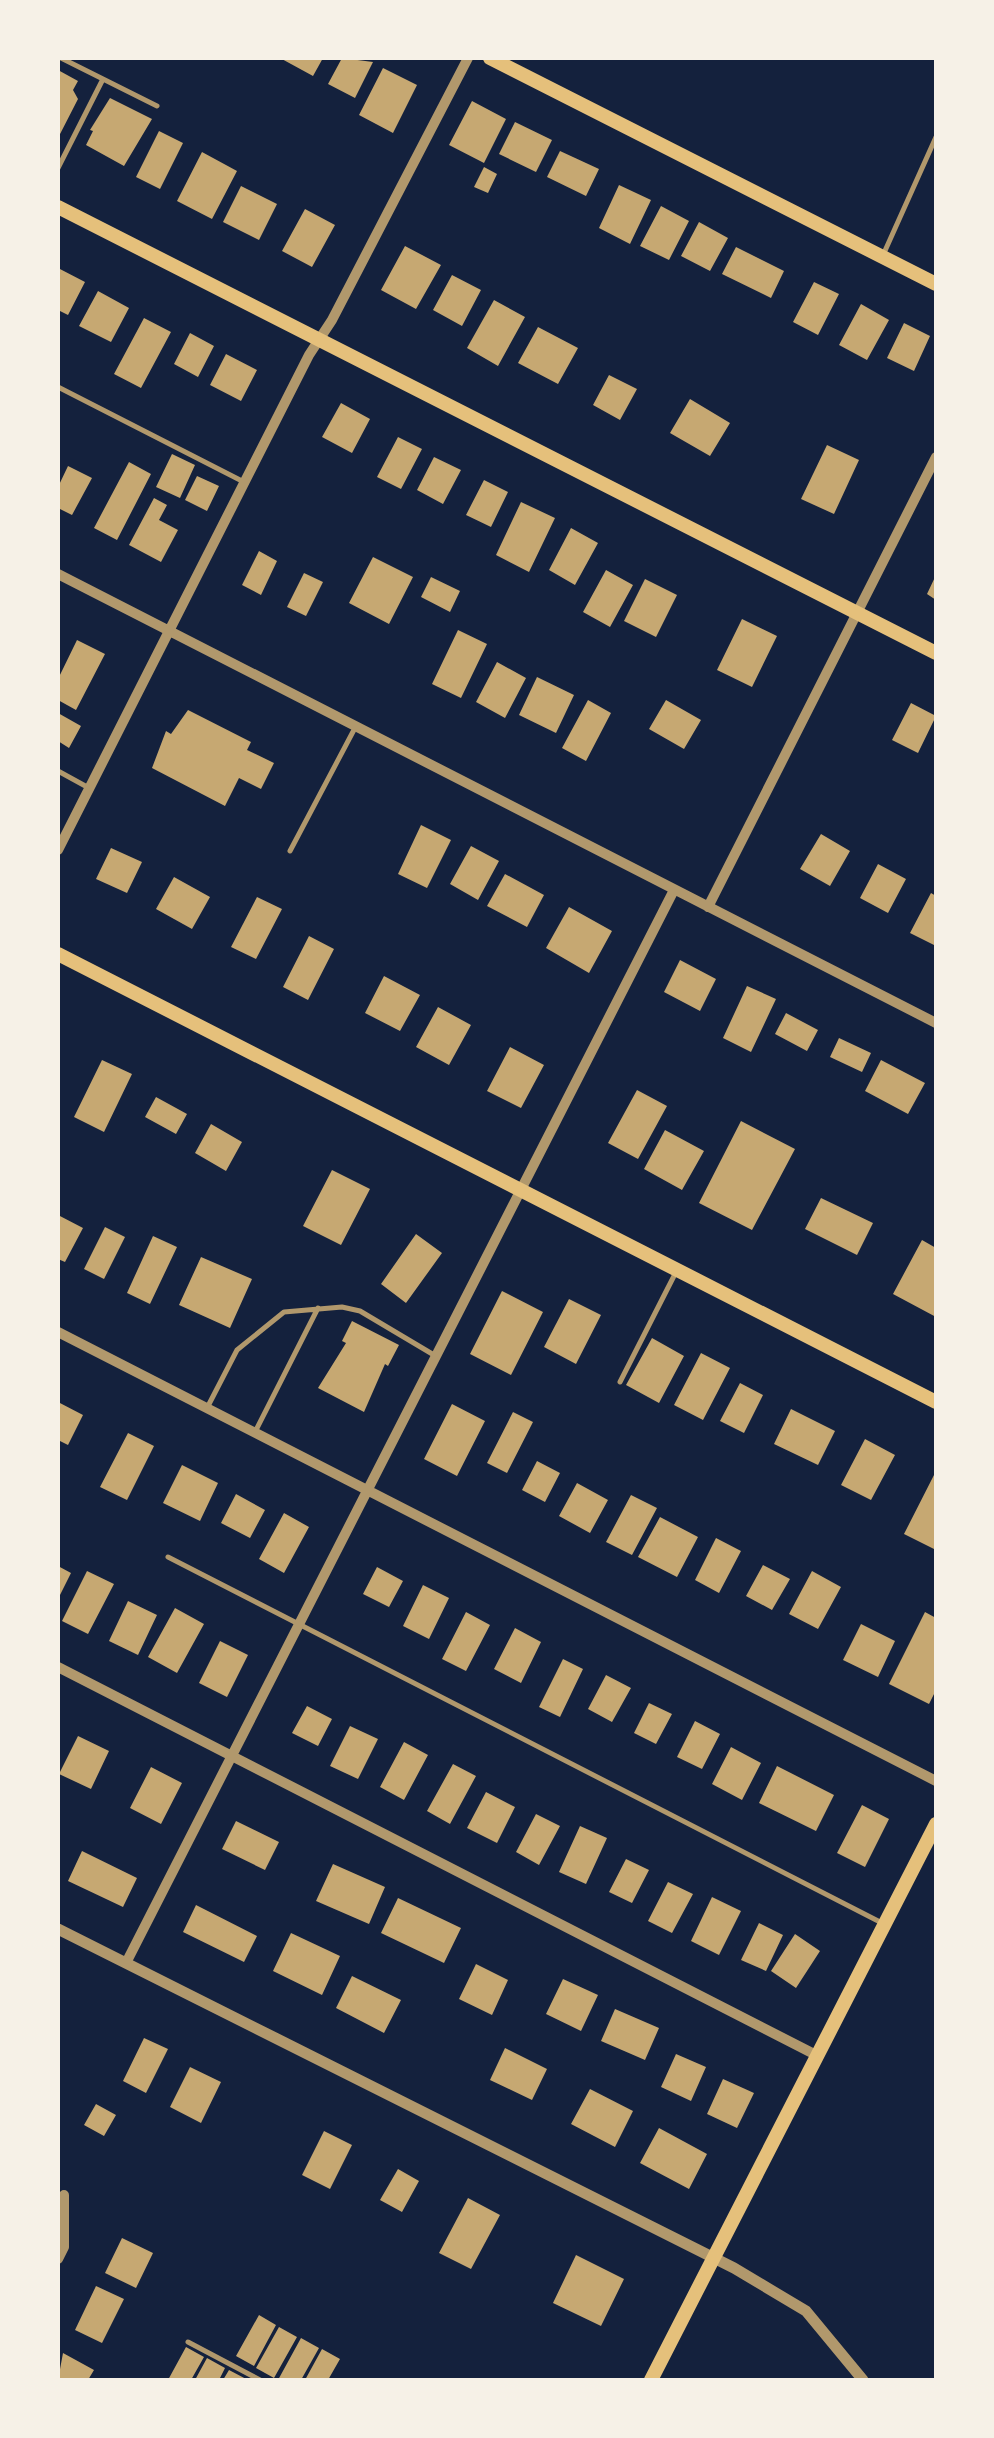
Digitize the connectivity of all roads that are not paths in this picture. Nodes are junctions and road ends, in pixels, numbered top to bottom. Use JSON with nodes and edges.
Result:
{"nodes":[{"id":1,"x":61,"y":58,"type":"edge"},
{"id":2,"x":468,"y":58,"type":"edge"},
{"id":3,"x":490,"y":58,"type":"edge"},
{"id":4,"x":103,"y":79,"type":"junction"},
{"id":5,"x":156,"y":106,"type":"dead end"},
{"id":6,"x":936,"y":137,"type":"edge"},
{"id":7,"x":58,"y":168,"type":"edge"},
{"id":8,"x":58,"y":206,"type":"edge"},
{"id":9,"x":882,"y":256,"type":"junction"},
{"id":10,"x":936,"y":284,"type":"edge"},
{"id":11,"x":320,"y":340,"type":"junction"},
{"id":12,"x":58,"y":388,"type":"edge"},
{"id":13,"x":936,"y":457,"type":"edge"},
{"id":14,"x":245,"y":483,"type":"junction"},
{"id":15,"x":58,"y":574,"type":"edge"},
{"id":16,"x":858,"y":613,"type":"junction"},
{"id":17,"x":170,"y":631,"type":"junction"},
{"id":18,"x":936,"y":653,"type":"edge"},
{"id":19,"x":356,"y":726,"type":"junction"},
{"id":20,"x":58,"y":772,"type":"edge"},
{"id":21,"x":89,"y":788,"type":"junction"},
{"id":22,"x":58,"y":850,"type":"edge"},
{"id":23,"x":290,"y":851,"type":"dead end"},
{"id":24,"x":674,"y":890,"type":"junction"},
{"id":25,"x":708,"y":907,"type":"junction"},
{"id":26,"x":58,"y":954,"type":"edge"},
{"id":27,"x":936,"y":1023,"type":"edge"},
{"id":28,"x":522,"y":1190,"type":"junction"},
{"id":29,"x":677,"y":1269,"type":"junction"},
{"id":30,"x":318,"y":1308,"type":"junction"},
{"id":31,"x":58,"y":1332,"type":"edge"},
{"id":32,"x":436,"y":1356,"type":"junction"},
{"id":33,"x":620,"y":1382,"type":"dead end"},
{"id":34,"x":936,"y":1402,"type":"edge"},
{"id":35,"x":207,"y":1408,"type":"junction"},
{"id":36,"x":254,"y":1433,"type":"junction"},
{"id":37,"x":367,"y":1490,"type":"junction"},
{"id":38,"x":168,"y":1557,"type":"dead end"},
{"id":39,"x":299,"y":1624,"type":"junction"},
{"id":40,"x":58,"y":1667,"type":"edge"},
{"id":41,"x":232,"y":1756,"type":"junction"},
{"id":42,"x":936,"y":1781,"type":"edge"},
{"id":43,"x":936,"y":1824,"type":"edge"},
{"id":44,"x":885,"y":1924,"type":"junction"},
{"id":45,"x":58,"y":1928,"type":"edge"},
{"id":46,"x":126,"y":1963,"type":"junction"},
{"id":47,"x":818,"y":2056,"type":"junction"},
{"id":48,"x":64,"y":2195,"type":"dead end"},
{"id":49,"x":715,"y":2258,"type":"junction"},
{"id":50,"x":58,"y":2260,"type":"edge"},
{"id":51,"x":188,"y":2342,"type":"dead end"},
{"id":52,"x":260,"y":2380,"type":"edge"},
{"id":53,"x":651,"y":2380,"type":"edge"},
{"id":54,"x":863,"y":2380,"type":"edge"}],
"edges":[{"from":1,"to":4,"type":"lane"},
{"from":2,"to":11,"type":"street"},
{"from":3,"to":9,"type":"main road"},
{"from":4,"to":5,"type":"lane"},
{"from":4,"to":7,"type":"lane"},
{"from":6,"to":9,"type":"lane"},
{"from":8,"to":11,"type":"main road"},
{"from":9,"to":10,"type":"main road"},
{"from":11,"to":14,"type":"street"},
{"from":11,"to":16,"type":"main road"},
{"from":12,"to":14,"type":"lane"},
{"from":13,"to":16,"type":"street"},
{"from":14,"to":17,"type":"street"},
{"from":15,"to":17,"type":"street"},
{"from":16,"to":18,"type":"main road"},
{"from":16,"to":25,"type":"street"},
{"from":17,"to":19,"type":"street"},
{"from":17,"to":21,"type":"street"},
{"from":19,"to":23,"type":"lane"},
{"from":19,"to":24,"type":"street"},
{"from":20,"to":21,"type":"lane"},
{"from":21,"to":22,"type":"street"},
{"from":24,"to":25,"type":"street"},
{"from":24,"to":28,"type":"street"},
{"from":25,"to":27,"type":"street"},
{"from":26,"to":28,"type":"main road"},
{"from":28,"to":29,"type":"main road"},
{"from":28,"to":32,"type":"street"},
{"from":29,"to":33,"type":"lane"},
{"from":29,"to":34,"type":"main road"},
{"from":30,"to":32,"type":"lane"},
{"from":30,"to":35,"type":"lane"},
{"from":30,"to":36,"type":"lane"},
{"from":31,"to":35,"type":"street"},
{"from":32,"to":37,"type":"street"},
{"from":35,"to":36,"type":"street"},
{"from":36,"to":37,"type":"street"},
{"from":37,"to":39,"type":"street"},
{"from":37,"to":42,"type":"street"},
{"from":38,"to":39,"type":"lane"},
{"from":39,"to":41,"type":"street"},
{"from":39,"to":44,"type":"lane"},
{"from":40,"to":41,"type":"street"},
{"from":41,"to":46,"type":"street"},
{"from":41,"to":47,"type":"street"},
{"from":43,"to":44,"type":"main road"},
{"from":44,"to":47,"type":"main road"},
{"from":45,"to":46,"type":"street"},
{"from":46,"to":49,"type":"street"},
{"from":47,"to":49,"type":"main road"},
{"from":48,"to":50,"type":"street"},
{"from":49,"to":53,"type":"main road"},
{"from":49,"to":54,"type":"street"},
{"from":51,"to":52,"type":"lane"}]}
